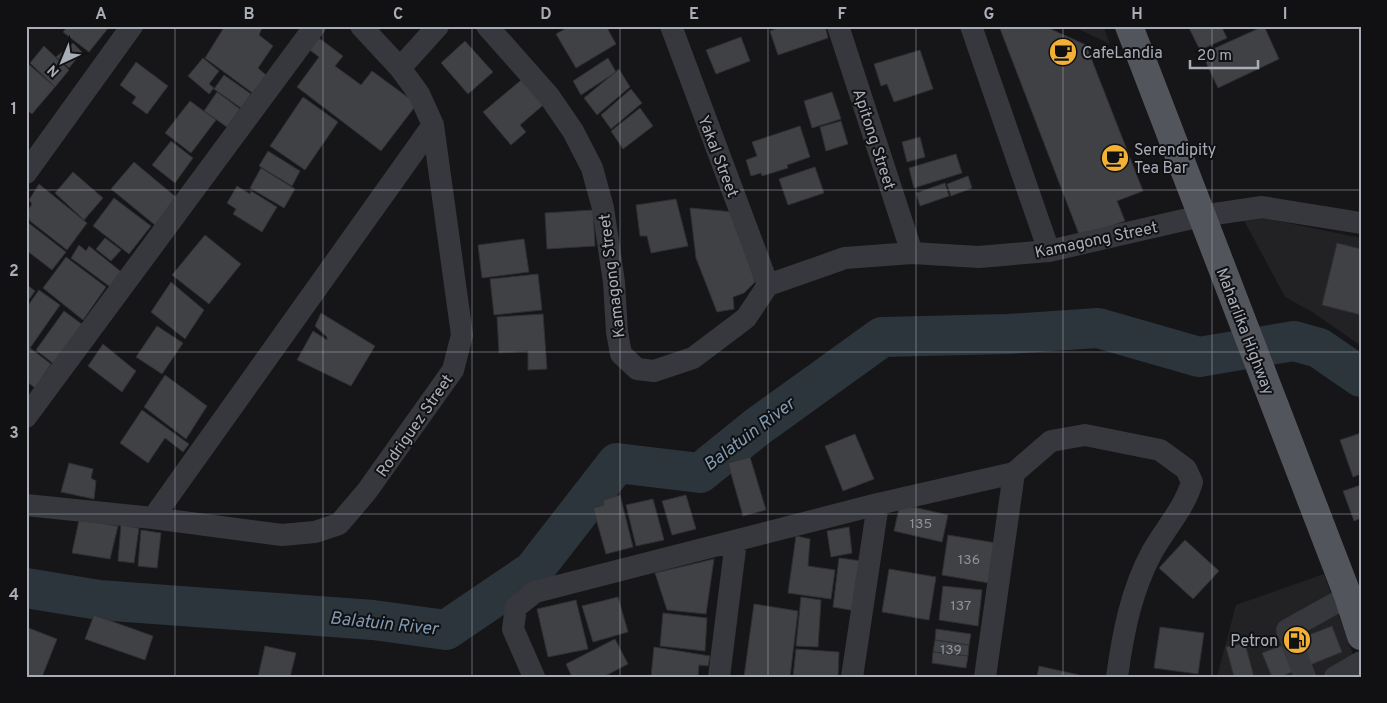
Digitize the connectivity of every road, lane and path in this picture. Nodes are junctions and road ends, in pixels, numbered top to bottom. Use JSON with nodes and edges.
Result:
{"nodes":[{"id":1,"x":132,"y":26,"type":"edge"},
{"id":2,"x":315,"y":26,"type":"edge"},
{"id":3,"x":361,"y":26,"type":"edge"},
{"id":4,"x":438,"y":26,"type":"edge"},
{"id":5,"x":487,"y":26,"type":"edge"},
{"id":6,"x":671,"y":26,"type":"edge"},
{"id":7,"x":838,"y":26,"type":"edge"},
{"id":8,"x":971,"y":26,"type":"edge"},
{"id":9,"x":1130,"y":26,"type":"edge"},
{"id":10,"x":400,"y":68,"type":"junction"},
{"id":11,"x":433,"y":125,"type":"junction"},
{"id":12,"x":26,"y":174,"type":"edge"},
{"id":13,"x":1201,"y":216,"type":"junction"},
{"id":14,"x":1361,"y":223,"type":"edge"},
{"id":15,"x":1049,"y":251,"type":"junction"},
{"id":16,"x":912,"y":253,"type":"junction"},
{"id":17,"x":768,"y":285,"type":"junction"},
{"id":18,"x":26,"y":417,"type":"edge"},
{"id":19,"x":1014,"y":472,"type":"junction"},
{"id":20,"x":878,"y":504,"type":"junction"},
{"id":21,"x":26,"y":505,"type":"edge"},
{"id":22,"x":153,"y":518,"type":"junction"},
{"id":23,"x":736,"y":541,"type":"junction"},
{"id":24,"x":1355,"y":600,"type":"edge"},
{"id":25,"x":1361,"y":636,"type":"edge"},
{"id":26,"x":1361,"y":662,"type":"edge"},
{"id":27,"x":534,"y":677,"type":"edge"},
{"id":28,"x":719,"y":677,"type":"edge"},
{"id":29,"x":852,"y":677,"type":"edge"},
{"id":30,"x":985,"y":677,"type":"edge"},
{"id":31,"x":1117,"y":677,"type":"edge"},
{"id":32,"x":1305,"y":677,"type":"edge"},
{"id":33,"x":1336,"y":677,"type":"edge"}],
"edges":[{"from":1,"to":12,"type":"street"},
{"from":2,"to":18,"type":"street"},
{"from":3,"to":10,"type":"street","name":"Rodriguez Street"},
{"from":4,"to":10,"type":"street"},
{"from":5,"to":17,"type":"street","name":"Kamagong Street"},
{"from":6,"to":17,"type":"street","name":"Yakal Street"},
{"from":7,"to":16,"type":"street","name":"Apitong Street"},
{"from":8,"to":15,"type":"street"},
{"from":9,"to":13,"type":"main road","name":"Maharlika Highway"},
{"from":10,"to":11,"type":"street","name":"Rodriguez Street"},
{"from":11,"to":22,"type":"street"},
{"from":11,"to":22,"type":"street","name":"Rodriguez Street"},
{"from":13,"to":14,"type":"street","name":"Kamagong Street"},
{"from":13,"to":15,"type":"street","name":"Kamagong Street"},
{"from":13,"to":24,"type":"main road","name":"Maharlika Highway"},
{"from":15,"to":16,"type":"street","name":"Kamagong Street"},
{"from":16,"to":17,"type":"street","name":"Kamagong Street"},
{"from":19,"to":20,"type":"street"},
{"from":19,"to":30,"type":"street"},
{"from":19,"to":31,"type":"street"},
{"from":20,"to":23,"type":"street"},
{"from":20,"to":29,"type":"street"},
{"from":21,"to":22,"type":"street","name":"Rodriguez Street"},
{"from":23,"to":27,"type":"street"},
{"from":23,"to":28,"type":"street"},
{"from":24,"to":25,"type":"main road","name":"Maharlika Highway"},
{"from":24,"to":32,"type":"street"},
{"from":26,"to":33,"type":"street"}]}
